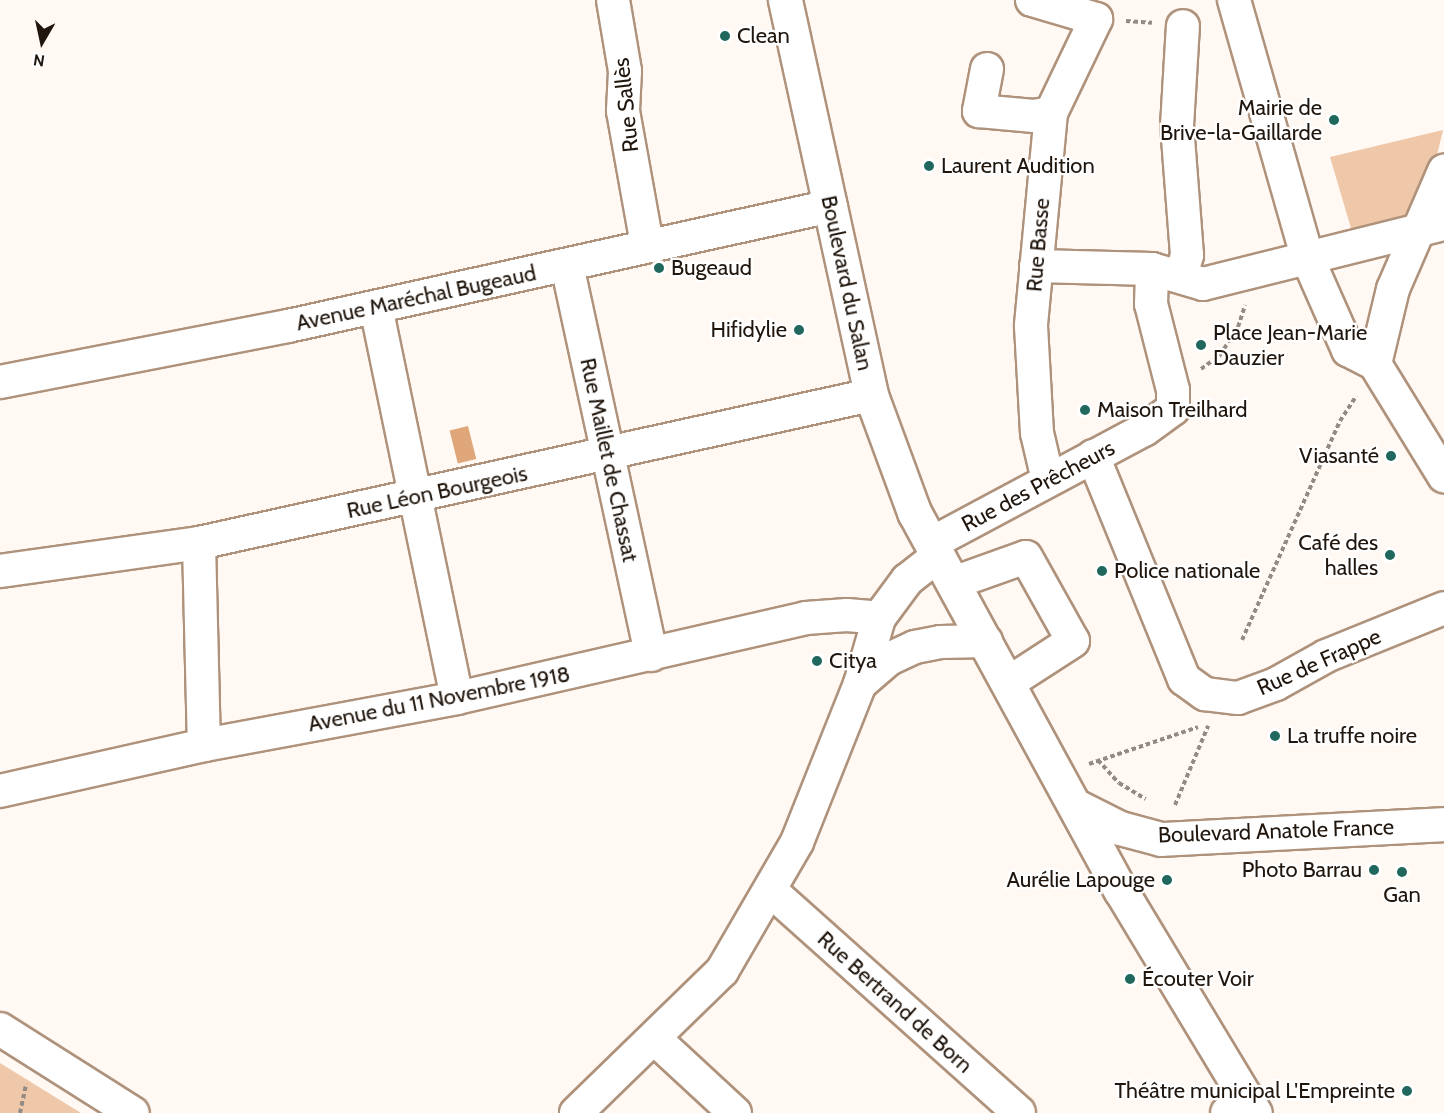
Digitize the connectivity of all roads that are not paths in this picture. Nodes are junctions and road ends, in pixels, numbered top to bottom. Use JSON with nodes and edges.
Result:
{"nodes":[{"id":1,"x":613,"y":0,"type":"edge"},
{"id":2,"x":785,"y":0,"type":"edge"},
{"id":3,"x":1032,"y":0,"type":"edge"},
{"id":4,"x":1234,"y":0,"type":"edge"},
{"id":5,"x":1182,"y":26,"type":"dead end"},
{"id":6,"x":987,"y":69,"type":"dead end"},
{"id":7,"x":1051,"y":113,"type":"junction"},
{"id":8,"x":1444,"y":171,"type":"edge"},
{"id":9,"x":831,"y":206,"type":"junction"},
{"id":10,"x":1430,"y":227,"type":"edge"},
{"id":11,"x":647,"y":245,"type":"junction"},
{"id":12,"x":1307,"y":257,"type":"junction"},
{"id":13,"x":567,"y":265,"type":"junction"},
{"id":14,"x":1036,"y":266,"type":"junction"},
{"id":15,"x":1166,"y":272,"type":"junction"},
{"id":16,"x":376,"y":307,"type":"junction"},
{"id":17,"x":1376,"y":364,"type":"junction"},
{"id":18,"x":0,"y":382,"type":"edge"},
{"id":19,"x":871,"y":395,"type":"junction"},
{"id":20,"x":609,"y":454,"type":"junction"},
{"id":21,"x":1093,"y":456,"type":"junction"},
{"id":22,"x":1444,"y":476,"type":"edge"},
{"id":23,"x":1048,"y":480,"type":"junction"},
{"id":24,"x":415,"y":498,"type":"junction"},
{"id":25,"x":199,"y":543,"type":"junction"},
{"id":26,"x":941,"y":561,"type":"junction"},
{"id":27,"x":0,"y":571,"type":"edge"},
{"id":28,"x":1444,"y":608,"type":"edge"},
{"id":29,"x":879,"y":618,"type":"junction"},
{"id":30,"x":986,"y":641,"type":"junction"},
{"id":31,"x":651,"y":655,"type":"junction"},
{"id":32,"x":1008,"y":683,"type":"junction"},
{"id":33,"x":861,"y":684,"type":"junction"},
{"id":34,"x":457,"y":698,"type":"junction"},
{"id":35,"x":204,"y":745,"type":"junction"},
{"id":36,"x":0,"y":791,"type":"edge"},
{"id":37,"x":1076,"y":806,"type":"junction"},
{"id":38,"x":1444,"y":824,"type":"edge"},
{"id":39,"x":770,"y":890,"type":"junction"},
{"id":40,"x":0,"y":1029,"type":"edge"},
{"id":41,"x":655,"y":1039,"type":"junction"},
{"id":42,"x":1242,"y":1107,"type":"edge"},
{"id":43,"x":133,"y":1113,"type":"edge"},
{"id":44,"x":576,"y":1113,"type":"edge"},
{"id":45,"x":735,"y":1113,"type":"edge"},
{"id":46,"x":1019,"y":1113,"type":"edge"}],
"edges":[{"from":1,"to":11,"type":"street","name":"Rue Sallès"},
{"from":2,"to":9,"type":"main road","name":"Boulevard du Salan"},
{"from":3,"to":7,"type":"street","name":"Rue Basse"},
{"from":4,"to":12,"type":"street"},
{"from":5,"to":15,"type":"street"},
{"from":6,"to":7,"type":"street"},
{"from":7,"to":14,"type":"street","name":"Rue Basse"},
{"from":8,"to":10,"type":"street"},
{"from":9,"to":11,"type":"street","name":"Avenue Maréchal Bugeaud"},
{"from":9,"to":19,"type":"main road","name":"Boulevard du Salan"},
{"from":10,"to":12,"type":"street"},
{"from":10,"to":17,"type":"street"},
{"from":11,"to":13,"type":"street","name":"Avenue Maréchal Bugeaud"},
{"from":12,"to":15,"type":"street"},
{"from":12,"to":17,"type":"street"},
{"from":13,"to":16,"type":"street","name":"Avenue Maréchal Bugeaud"},
{"from":13,"to":20,"type":"street","name":"Rue Maillet de Chassat"},
{"from":14,"to":15,"type":"street"},
{"from":14,"to":23,"type":"street","name":"Rue Basse"},
{"from":15,"to":21,"type":"street","name":"Rue des Prêcheurs"},
{"from":16,"to":18,"type":"street","name":"Avenue Maréchal Bugeaud"},
{"from":16,"to":24,"type":"street"},
{"from":17,"to":22,"type":"street"},
{"from":19,"to":20,"type":"street","name":"Rue Léon Bourgeois"},
{"from":19,"to":26,"type":"main road","name":"Boulevard du Salan"},
{"from":20,"to":24,"type":"street","name":"Rue Léon Bourgeois"},
{"from":20,"to":31,"type":"street","name":"Rue Maillet de Chassat"},
{"from":21,"to":23,"type":"street","name":"Rue des Prêcheurs"},
{"from":21,"to":28,"type":"street","name":"Rue de Frappe"},
{"from":23,"to":26,"type":"street","name":"Rue des Prêcheurs"},
{"from":24,"to":25,"type":"street","name":"Rue Léon Bourgeois"},
{"from":24,"to":34,"type":"street"},
{"from":25,"to":27,"type":"street","name":"Rue Léon Bourgeois"},
{"from":25,"to":35,"type":"street"},
{"from":26,"to":29,"type":"street"},
{"from":26,"to":30,"type":"main road"},
{"from":26,"to":32,"type":"street"},
{"from":29,"to":31,"type":"street","name":"Avenue du 11 Novembre 1918"},
{"from":29,"to":33,"type":"street"},
{"from":30,"to":32,"type":"main road"},
{"from":30,"to":33,"type":"street"},
{"from":31,"to":34,"type":"street","name":"Avenue du 11 Novembre 1918"},
{"from":32,"to":37,"type":"main road"},
{"from":33,"to":39,"type":"street"},
{"from":34,"to":35,"type":"street","name":"Avenue du 11 Novembre 1918"},
{"from":35,"to":36,"type":"street","name":"Avenue du 11 Novembre 1918"},
{"from":37,"to":38,"type":"main road","name":"Boulevard Anatole France"},
{"from":37,"to":42,"type":"main road"},
{"from":39,"to":41,"type":"street"},
{"from":39,"to":46,"type":"street","name":"Rue Bertrand de Born"},
{"from":40,"to":43,"type":"street"},
{"from":41,"to":44,"type":"street"},
{"from":41,"to":45,"type":"street"}]}
